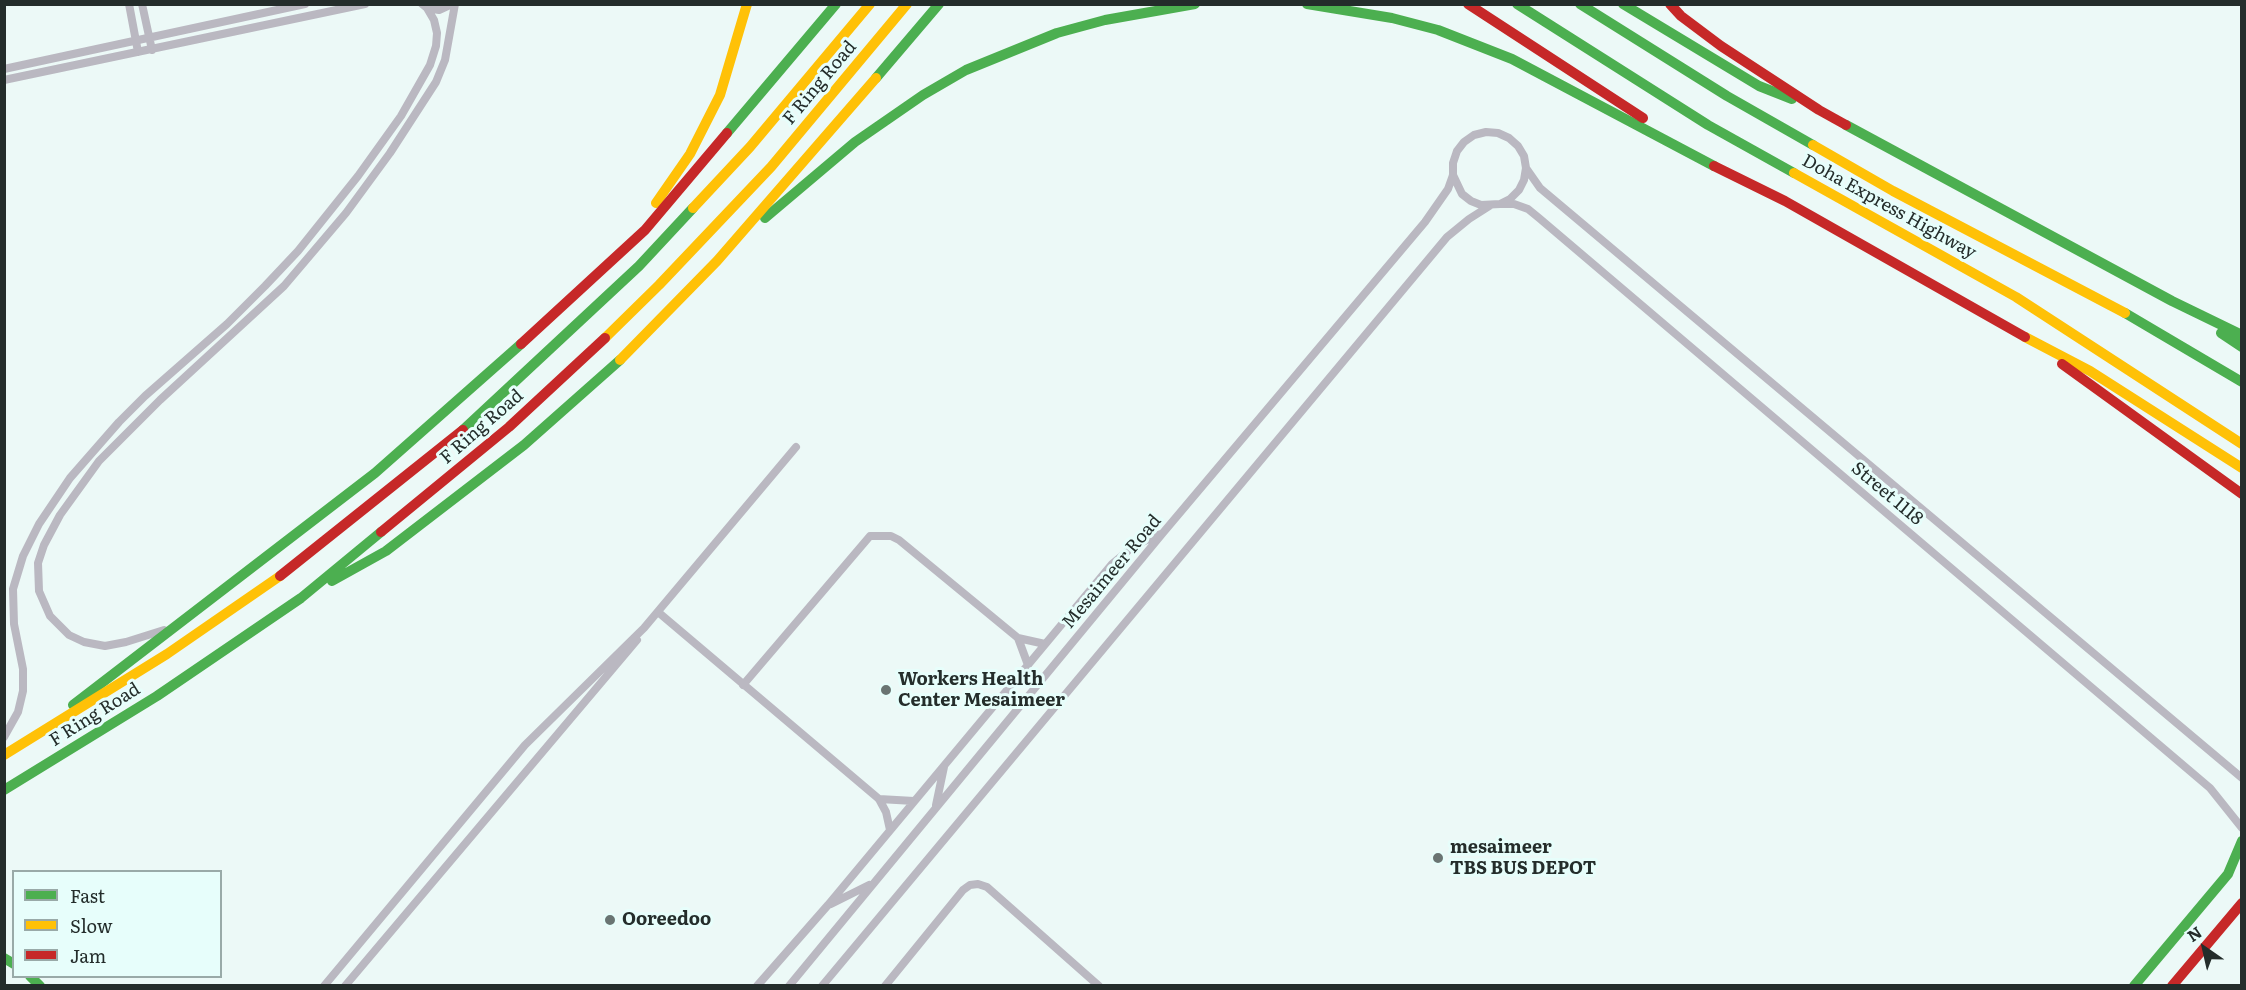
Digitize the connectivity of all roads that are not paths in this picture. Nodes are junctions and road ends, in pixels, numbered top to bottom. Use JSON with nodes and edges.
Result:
{"nodes":[{"id":1,"x":129,"y":4,"type":"edge"},
{"id":2,"x":142,"y":4,"type":"edge"},
{"id":3,"x":305,"y":4,"type":"edge"},
{"id":4,"x":365,"y":4,"type":"edge"},
{"id":5,"x":453,"y":4,"type":"edge"},
{"id":6,"x":741,"y":4,"type":"edge"},
{"id":7,"x":747,"y":4,"type":"edge"},
{"id":8,"x":836,"y":4,"type":"edge"},
{"id":9,"x":870,"y":4,"type":"edge"},
{"id":10,"x":907,"y":4,"type":"edge"},
{"id":11,"x":939,"y":4,"type":"edge"},
{"id":12,"x":1195,"y":4,"type":"edge"},
{"id":13,"x":1307,"y":4,"type":"edge"},
{"id":14,"x":1468,"y":4,"type":"edge"},
{"id":15,"x":1517,"y":4,"type":"edge"},
{"id":16,"x":1580,"y":4,"type":"edge"},
{"id":17,"x":1623,"y":4,"type":"edge"},
{"id":18,"x":1670,"y":4,"type":"edge"},
{"id":19,"x":423,"y":6,"type":"edge"},
{"id":20,"x":149,"y":38,"type":"junction"},
{"id":21,"x":136,"y":40,"type":"junction"},
{"id":22,"x":737,"y":42,"type":"junction"},
{"id":23,"x":152,"y":50,"type":"junction"},
{"id":24,"x":138,"y":52,"type":"junction"},
{"id":25,"x":4,"y":69,"type":"edge"},
{"id":26,"x":4,"y":80,"type":"edge"},
{"id":27,"x":1819,"y":110,"type":"junction"},
{"id":28,"x":1526,"y":168,"type":"junction"},
{"id":29,"x":1730,"y":174,"type":"junction"},
{"id":30,"x":1453,"y":175,"type":"junction"},
{"id":31,"x":1496,"y":205,"type":"junction"},
{"id":32,"x":717,"y":261,"type":"junction"},
{"id":33,"x":585,"y":284,"type":"junction"},
{"id":34,"x":2172,"y":302,"type":"junction"},
{"id":35,"x":2241,"y":335,"type":"edge"},
{"id":36,"x":2029,"y":339,"type":"junction"},
{"id":37,"x":2241,"y":347,"type":"edge"},
{"id":38,"x":2241,"y":382,"type":"edge"},
{"id":39,"x":2241,"y":444,"type":"edge"},
{"id":40,"x":796,"y":447,"type":"dead end"},
{"id":41,"x":2241,"y":468,"type":"edge"},
{"id":42,"x":2241,"y":494,"type":"edge"},
{"id":43,"x":49,"y":509,"type":"junction"},
{"id":44,"x":60,"y":515,"type":"junction"},
{"id":45,"x":1162,"y":534,"type":"junction"},
{"id":46,"x":301,"y":598,"type":"junction"},
{"id":47,"x":658,"y":612,"type":"junction"},
{"id":48,"x":172,"y":627,"type":"junction"},
{"id":49,"x":644,"y":628,"type":"junction"},
{"id":50,"x":1018,"y":638,"type":"junction"},
{"id":51,"x":1045,"y":644,"type":"junction"},
{"id":52,"x":1028,"y":665,"type":"junction"},
{"id":53,"x":743,"y":685,"type":"junction"},
{"id":54,"x":4,"y":737,"type":"edge"},
{"id":55,"x":21,"y":745,"type":"junction"},
{"id":56,"x":4,"y":755,"type":"edge"},
{"id":57,"x":944,"y":766,"type":"junction"},
{"id":58,"x":2241,"y":778,"type":"edge"},
{"id":59,"x":5,"y":790,"type":"edge"},
{"id":60,"x":879,"y":799,"type":"junction"},
{"id":61,"x":914,"y":801,"type":"junction"},
{"id":62,"x":936,"y":807,"type":"junction"},
{"id":63,"x":2241,"y":828,"type":"edge"},
{"id":64,"x":890,"y":830,"type":"junction"},
{"id":65,"x":2241,"y":841,"type":"edge"},
{"id":66,"x":873,"y":883,"type":"junction"},
{"id":67,"x":2241,"y":903,"type":"edge"},
{"id":68,"x":828,"y":905,"type":"junction"},
{"id":69,"x":324,"y":986,"type":"edge"},
{"id":70,"x":345,"y":986,"type":"edge"},
{"id":71,"x":757,"y":986,"type":"edge"},
{"id":72,"x":789,"y":986,"type":"edge"},
{"id":73,"x":822,"y":986,"type":"edge"},
{"id":74,"x":885,"y":986,"type":"edge"},
{"id":75,"x":1099,"y":986,"type":"edge"},
{"id":76,"x":2134,"y":986,"type":"edge"},
{"id":77,"x":2172,"y":986,"type":"edge"}],
"edges":[{"from":1,"to":21,"type":"street"},
{"from":2,"to":20,"type":"street"},
{"from":3,"to":20,"type":"street"},
{"from":4,"to":23,"type":"street"},
{"from":5,"to":19,"type":"street"},
{"from":5,"to":44,"type":"street"},
{"from":6,"to":22,"type":"main road"},
{"from":7,"to":22,"type":"main road"},
{"from":8,"to":33,"type":"main road"},
{"from":9,"to":55,"type":"main road","name":"F Ring Road"},
{"from":10,"to":46,"type":"main road","name":"F Ring Road"},
{"from":11,"to":32,"type":"main road"},
{"from":12,"to":32,"type":"main road"},
{"from":13,"to":29,"type":"main road"},
{"from":14,"to":29,"type":"main road"},
{"from":15,"to":39,"type":"main road","name":"Doha Express Highway"},
{"from":16,"to":38,"type":"main road","name":"Doha Express Highway"},
{"from":17,"to":27,"type":"main road"},
{"from":18,"to":27,"type":"main road"},
{"from":19,"to":43,"type":"street"},
{"from":20,"to":21,"type":"street"},
{"from":20,"to":23,"type":"street"},
{"from":21,"to":24,"type":"street"},
{"from":21,"to":25,"type":"street"},
{"from":22,"to":33,"type":"main road"},
{"from":23,"to":24,"type":"street"},
{"from":24,"to":26,"type":"street"},
{"from":27,"to":34,"type":"main road"},
{"from":28,"to":30,"type":"street"},
{"from":28,"to":31,"type":"street"},
{"from":28,"to":58,"type":"street","name":"Street 1118"},
{"from":29,"to":36,"type":"main road"},
{"from":30,"to":31,"type":"street"},
{"from":30,"to":45,"type":"street","name":"Mesaimeer Road"},
{"from":31,"to":63,"type":"street","name":"Street 1118"},
{"from":31,"to":73,"type":"street"},
{"from":32,"to":46,"type":"main road"},
{"from":33,"to":48,"type":"main road"},
{"from":34,"to":35,"type":"main road"},
{"from":34,"to":37,"type":"main road"},
{"from":36,"to":41,"type":"main road"},
{"from":36,"to":42,"type":"main road"},
{"from":40,"to":47,"type":"street"},
{"from":43,"to":44,"type":"street"},
{"from":43,"to":54,"type":"street"},
{"from":44,"to":48,"type":"street"},
{"from":45,"to":51,"type":"street"},
{"from":45,"to":62,"type":"street","name":"Mesaimeer Road"},
{"from":46,"to":59,"type":"main road","name":"F Ring Road"},
{"from":47,"to":49,"type":"street"},
{"from":47,"to":53,"type":"street"},
{"from":48,"to":55,"type":"main road"},
{"from":49,"to":69,"type":"street"},
{"from":49,"to":70,"type":"street"},
{"from":50,"to":51,"type":"street"},
{"from":50,"to":52,"type":"street"},
{"from":50,"to":53,"type":"street"},
{"from":51,"to":52,"type":"street"},
{"from":52,"to":57,"type":"street"},
{"from":53,"to":60,"type":"street"},
{"from":55,"to":56,"type":"main road","name":"F Ring Road"},
{"from":57,"to":61,"type":"street"},
{"from":57,"to":62,"type":"street"},
{"from":60,"to":61,"type":"street"},
{"from":60,"to":64,"type":"street"},
{"from":61,"to":64,"type":"street"},
{"from":62,"to":66,"type":"street","name":"Mesaimeer Road"},
{"from":64,"to":68,"type":"street"},
{"from":65,"to":76,"type":"main road"},
{"from":66,"to":68,"type":"street"},
{"from":66,"to":72,"type":"street","name":"Mesaimeer Road"},
{"from":67,"to":77,"type":"main road"},
{"from":68,"to":71,"type":"street"},
{"from":74,"to":75,"type":"street"}]}
